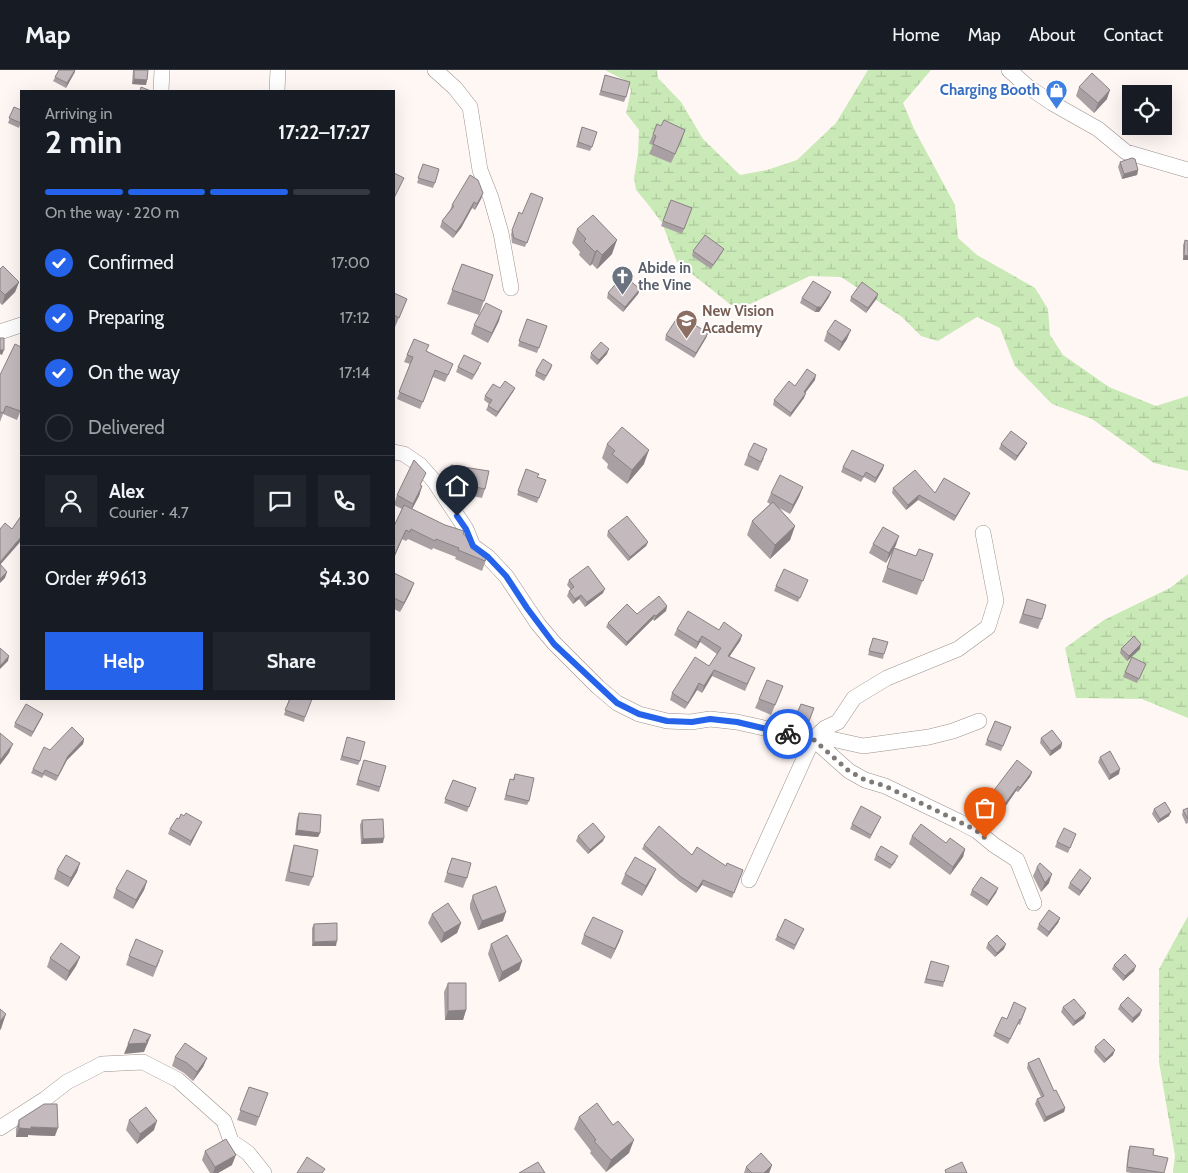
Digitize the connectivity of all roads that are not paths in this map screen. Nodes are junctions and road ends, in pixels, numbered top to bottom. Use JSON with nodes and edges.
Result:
{"nodes":[{"id":1,"x":162,"y":70,"type":"edge"},
{"id":2,"x":278,"y":70,"type":"edge"},
{"id":3,"x":435,"y":70,"type":"edge"},
{"id":4,"x":1009,"y":70,"type":"edge"},
{"id":5,"x":161,"y":90,"type":"edge"},
{"id":6,"x":277,"y":90,"type":"edge"},
{"id":7,"x":1188,"y":170,"type":"edge"},
{"id":8,"x":511,"y":288,"type":"dead end"},
{"id":9,"x":20,"y":324,"type":"edge"},
{"id":10,"x":0,"y":332,"type":"edge"},
{"id":11,"x":395,"y":452,"type":"edge"},
{"id":12,"x":983,"y":533,"type":"dead end"},
{"id":13,"x":979,"y":721,"type":"dead end"},
{"id":14,"x":815,"y":737,"type":"junction"},
{"id":15,"x":749,"y":880,"type":"dead end"},
{"id":16,"x":1034,"y":902,"type":"dead end"},
{"id":17,"x":0,"y":1128,"type":"edge"},
{"id":18,"x":264,"y":1173,"type":"edge"}],
"edges":[{"from":1,"to":5,"type":"street"},
{"from":2,"to":6,"type":"street"},
{"from":3,"to":8,"type":"street"},
{"from":4,"to":7,"type":"street"},
{"from":9,"to":10,"type":"street"},
{"from":11,"to":14,"type":"street"},
{"from":12,"to":14,"type":"street"},
{"from":13,"to":14,"type":"street"},
{"from":14,"to":15,"type":"street"},
{"from":14,"to":16,"type":"street"},
{"from":17,"to":18,"type":"street"}]}
